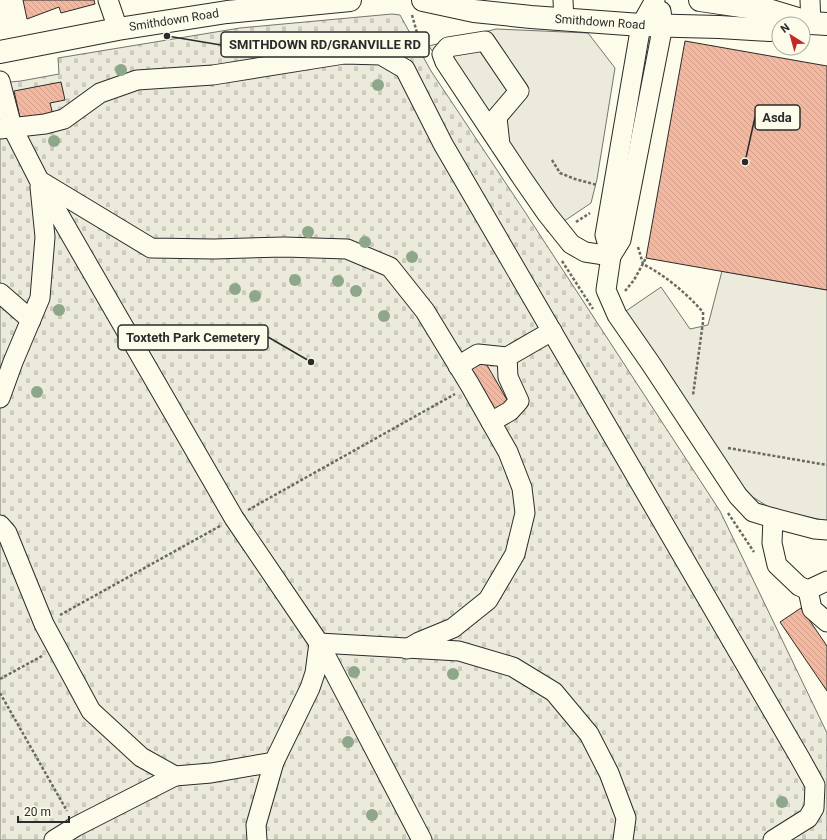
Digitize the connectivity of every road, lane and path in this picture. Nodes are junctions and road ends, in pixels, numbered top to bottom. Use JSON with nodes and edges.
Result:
{"nodes":[{"id":1,"x":108,"y":0,"type":"edge"},
{"id":2,"x":343,"y":0,"type":"edge"},
{"id":3,"x":350,"y":0,"type":"edge"},
{"id":4,"x":655,"y":0,"type":"edge"},
{"id":5,"x":660,"y":0,"type":"edge"},
{"id":6,"x":700,"y":0,"type":"edge"},
{"id":7,"x":810,"y":0,"type":"edge"},
{"id":8,"x":226,"y":6,"type":"edge"},
{"id":9,"x":417,"y":7,"type":"edge"},
{"id":10,"x":563,"y":10,"type":"edge"},
{"id":11,"x":814,"y":24,"type":"edge"},
{"id":12,"x":641,"y":25,"type":"junction"},
{"id":13,"x":663,"y":25,"type":"junction"},
{"id":14,"x":118,"y":29,"type":"junction"},
{"id":15,"x":771,"y":30,"type":"edge"},
{"id":16,"x":0,"y":52,"type":"edge"},
{"id":17,"x":442,"y":54,"type":"junction"},
{"id":18,"x":0,"y":82,"type":"edge"},
{"id":19,"x":6,"y":128,"type":"edge"},
{"id":20,"x":500,"y":145,"type":"junction"},
{"id":21,"x":552,"y":160,"type":"dead end"},
{"id":22,"x":39,"y":180,"type":"junction"},
{"id":23,"x":602,"y":186,"type":"dead end"},
{"id":24,"x":611,"y":256,"type":"junction"},
{"id":25,"x":643,"y":264,"type":"dead end"},
{"id":26,"x":0,"y":293,"type":"edge"},
{"id":27,"x":31,"y":320,"type":"junction"},
{"id":28,"x":552,"y":331,"type":"junction"},
{"id":29,"x":507,"y":357,"type":"junction"},
{"id":30,"x":458,"y":366,"type":"junction"},
{"id":31,"x":470,"y":385,"type":"junction"},
{"id":32,"x":0,"y":398,"type":"edge"},
{"id":33,"x":693,"y":399,"type":"dead end"},
{"id":34,"x":491,"y":422,"type":"junction"},
{"id":35,"x":726,"y":448,"type":"dead end"},
{"id":36,"x":827,"y":465,"type":"edge"},
{"id":37,"x":234,"y":518,"type":"junction"},
{"id":38,"x":773,"y":518,"type":"junction"},
{"id":39,"x":0,"y":525,"type":"edge"},
{"id":40,"x":827,"y":530,"type":"edge"},
{"id":41,"x":827,"y":581,"type":"edge"},
{"id":42,"x":808,"y":590,"type":"junction"},
{"id":43,"x":827,"y":622,"type":"edge"},
{"id":44,"x":44,"y":624,"type":"junction"},
{"id":45,"x":319,"y":643,"type":"junction"},
{"id":46,"x":58,"y":648,"type":"junction"},
{"id":47,"x":407,"y":649,"type":"junction"},
{"id":48,"x":0,"y":679,"type":"edge"},
{"id":49,"x":0,"y":693,"type":"edge"},
{"id":50,"x":274,"y":762,"type":"junction"},
{"id":51,"x":175,"y":776,"type":"junction"},
{"id":52,"x":75,"y":827,"type":"junction"},
{"id":53,"x":54,"y":840,"type":"edge"},
{"id":54,"x":257,"y":840,"type":"edge"},
{"id":55,"x":422,"y":840,"type":"edge"},
{"id":56,"x":623,"y":840,"type":"edge"},
{"id":57,"x":773,"y":840,"type":"edge"}],
"edges":[{"from":1,"to":14,"type":"street"},
{"from":2,"to":3,"type":"highway","name":"Smithdown Road"},
{"from":2,"to":8,"type":"highway","name":"Smithdown Road"},
{"from":4,"to":12,"type":"street"},
{"from":5,"to":13,"type":"street"},
{"from":6,"to":11,"type":"highway"},
{"from":7,"to":11,"type":"street"},
{"from":8,"to":14,"type":"highway","name":"Smithdown Road"},
{"from":9,"to":10,"type":"highway","name":"Smithdown Road"},
{"from":9,"to":17,"type":"path"},
{"from":10,"to":12,"type":"highway","name":"Smithdown Road"},
{"from":12,"to":13,"type":"highway","name":"Smithdown Road"},
{"from":12,"to":24,"type":"street"},
{"from":13,"to":15,"type":"highway","name":"Smithdown Road"},
{"from":13,"to":24,"type":"street"},
{"from":14,"to":16,"type":"highway","name":"Smithdown Road"},
{"from":17,"to":20,"type":"street"},
{"from":17,"to":20,"type":"street"},
{"from":18,"to":19,"type":"street"},
{"from":19,"to":22,"type":"street"},
{"from":19,"to":28,"type":"street"},
{"from":20,"to":24,"type":"street"},
{"from":21,"to":23,"type":"path"},
{"from":22,"to":27,"type":"street"},
{"from":22,"to":30,"type":"street"},
{"from":22,"to":37,"type":"street"},
{"from":24,"to":38,"type":"street"},
{"from":25,"to":33,"type":"path"},
{"from":26,"to":27,"type":"street"},
{"from":27,"to":32,"type":"street"},
{"from":28,"to":29,"type":"street"},
{"from":28,"to":57,"type":"street"},
{"from":29,"to":30,"type":"street"},
{"from":29,"to":34,"type":"street"},
{"from":30,"to":31,"type":"street"},
{"from":31,"to":34,"type":"street"},
{"from":31,"to":37,"type":"path"},
{"from":34,"to":47,"type":"street"},
{"from":35,"to":36,"type":"path"},
{"from":37,"to":44,"type":"path"},
{"from":37,"to":45,"type":"street"},
{"from":38,"to":40,"type":"street"},
{"from":38,"to":42,"type":"street"},
{"from":39,"to":44,"type":"street"},
{"from":41,"to":42,"type":"street"},
{"from":42,"to":43,"type":"street"},
{"from":44,"to":46,"type":"street"},
{"from":45,"to":47,"type":"street"},
{"from":45,"to":50,"type":"street"},
{"from":45,"to":55,"type":"street"},
{"from":46,"to":48,"type":"path"},
{"from":46,"to":51,"type":"street"},
{"from":47,"to":56,"type":"street"},
{"from":49,"to":52,"type":"path"},
{"from":50,"to":51,"type":"street"},
{"from":50,"to":54,"type":"street"},
{"from":51,"to":52,"type":"street"},
{"from":52,"to":53,"type":"street"}]}
